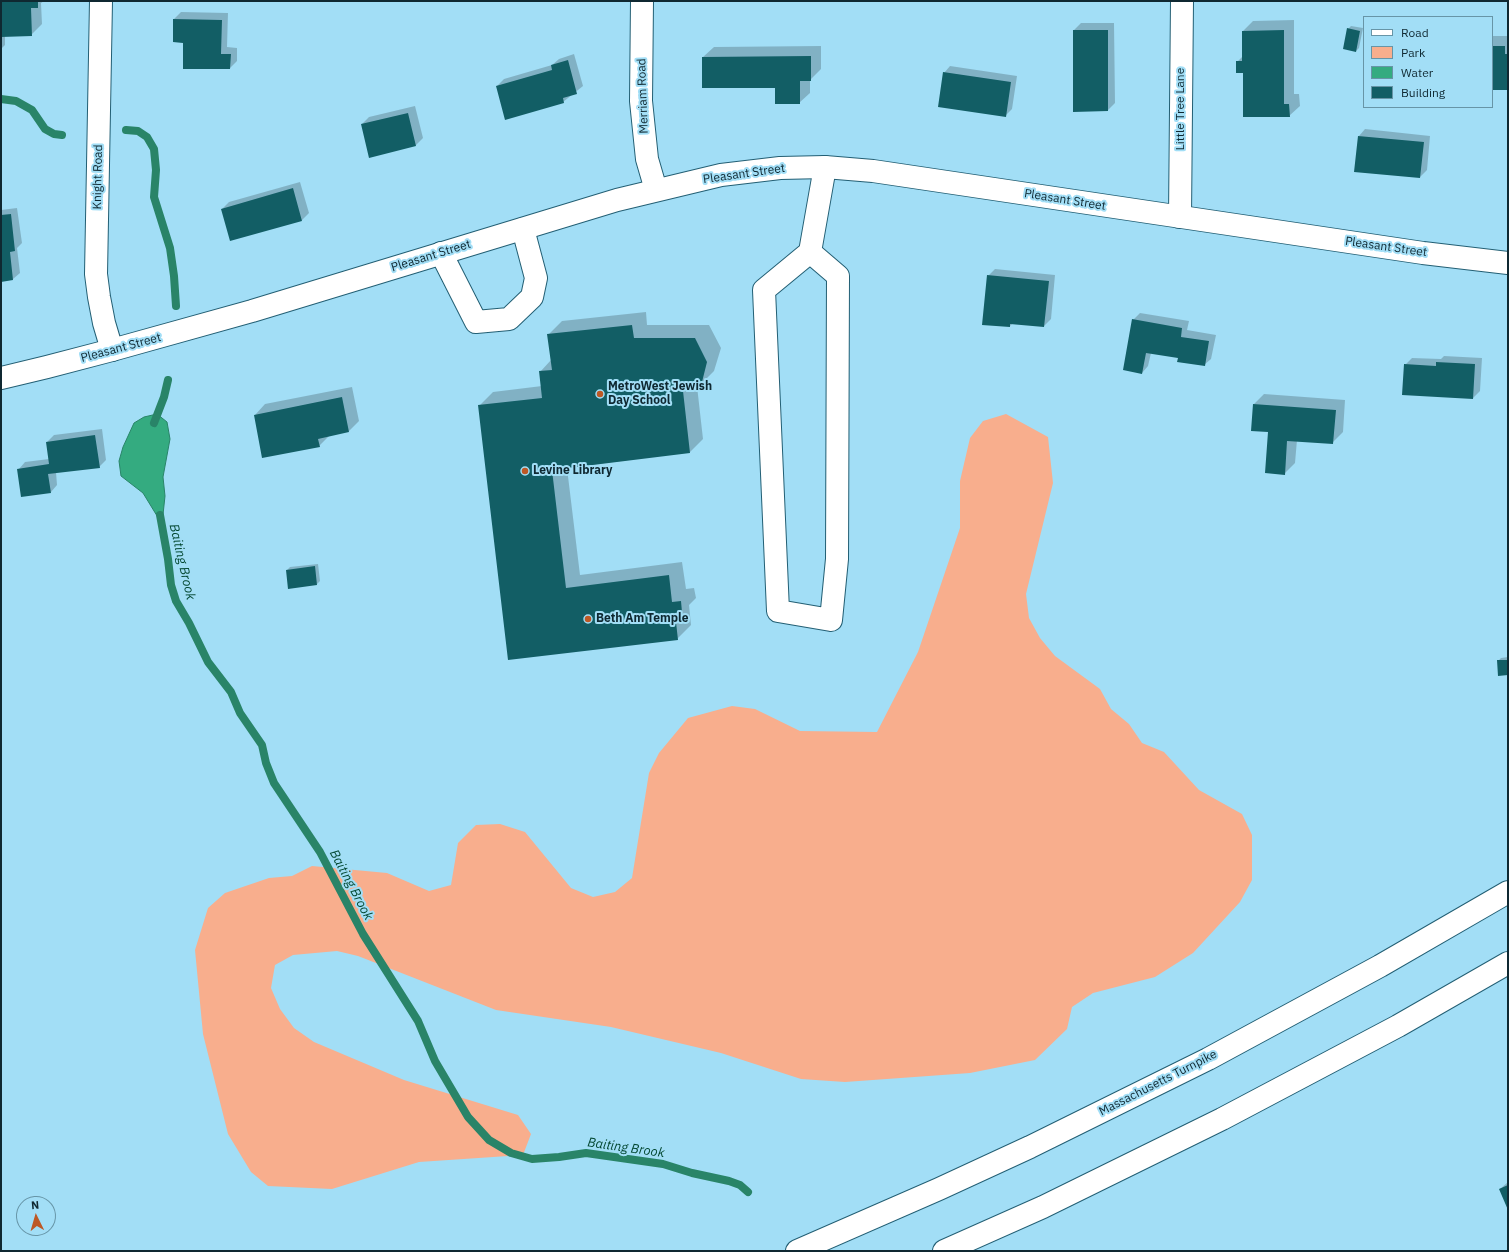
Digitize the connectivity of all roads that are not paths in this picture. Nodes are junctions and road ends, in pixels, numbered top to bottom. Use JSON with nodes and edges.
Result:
{"nodes":[{"id":1,"x":101,"y":1,"type":"edge"},
{"id":2,"x":642,"y":1,"type":"edge"},
{"id":3,"x":1182,"y":1,"type":"edge"},
{"id":4,"x":825,"y":167,"type":"junction"},
{"id":5,"x":656,"y":190,"type":"junction"},
{"id":6,"x":1180,"y":217,"type":"junction"},
{"id":7,"x":523,"y":229,"type":"junction"},
{"id":8,"x":810,"y":252,"type":"junction"},
{"id":9,"x":441,"y":253,"type":"junction"},
{"id":10,"x":1508,"y":263,"type":"edge"},
{"id":11,"x":112,"y":350,"type":"junction"},
{"id":12,"x":1,"y":378,"type":"edge"},
{"id":13,"x":1508,"y":892,"type":"edge"},
{"id":14,"x":1508,"y":963,"type":"edge"},
{"id":15,"x":797,"y":1251,"type":"edge"},
{"id":16,"x":944,"y":1251,"type":"edge"}],
"edges":[{"from":1,"to":11,"type":"main road","name":"Knight Road"},
{"from":2,"to":5,"type":"main road","name":"Merriam Road"},
{"from":3,"to":6,"type":"main road","name":"Little Tree Lane"},
{"from":4,"to":5,"type":"main road","name":"Pleasant Street"},
{"from":4,"to":6,"type":"main road","name":"Pleasant Street"},
{"from":4,"to":8,"type":"main road"},
{"from":5,"to":7,"type":"main road","name":"Pleasant Street"},
{"from":6,"to":10,"type":"main road","name":"Pleasant Street"},
{"from":7,"to":9,"type":"main road","name":"Pleasant Street"},
{"from":7,"to":9,"type":"main road"},
{"from":8,"to":8,"type":"main road"},
{"from":9,"to":11,"type":"main road","name":"Pleasant Street"},
{"from":11,"to":12,"type":"main road","name":"Pleasant Street"},
{"from":13,"to":15,"type":"main road","name":"Massachusetts Turnpike"},
{"from":14,"to":16,"type":"main road"}]}
